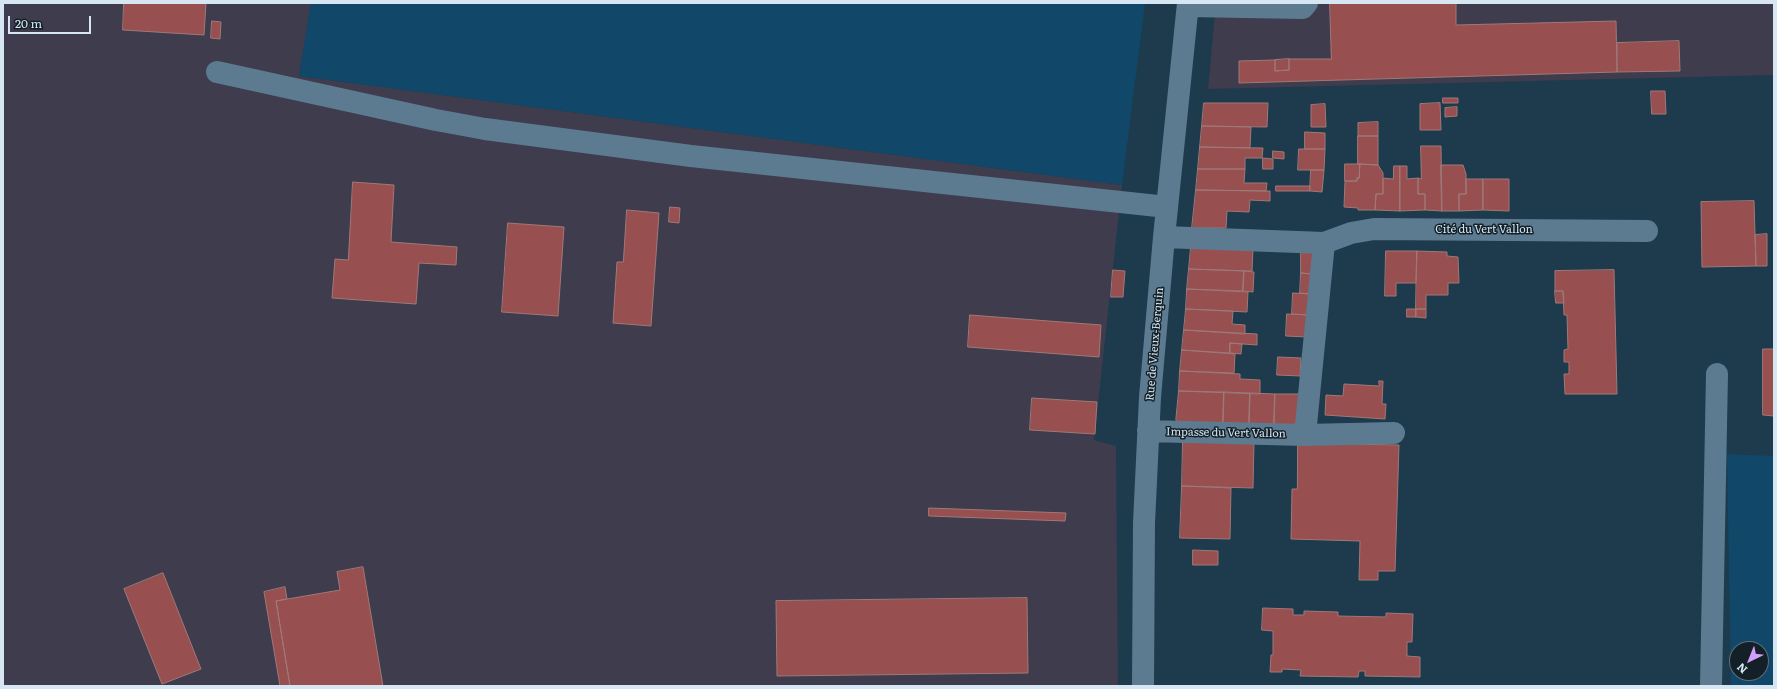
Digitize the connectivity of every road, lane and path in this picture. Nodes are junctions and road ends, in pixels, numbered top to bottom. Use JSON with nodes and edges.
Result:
{"nodes":[{"id":1,"x":1307,"y":3,"type":"edge"},
{"id":2,"x":1188,"y":5,"type":"edge"},
{"id":3,"x":217,"y":72,"type":"dead end"},
{"id":4,"x":1167,"y":207,"type":"junction"},
{"id":5,"x":1647,"y":231,"type":"dead end"},
{"id":6,"x":1164,"y":237,"type":"junction"},
{"id":7,"x":1324,"y":243,"type":"junction"},
{"id":8,"x":1717,"y":374,"type":"dead end"},
{"id":9,"x":1148,"y":431,"type":"junction"},
{"id":10,"x":1394,"y":432,"type":"dead end"},
{"id":11,"x":1305,"y":434,"type":"junction"},
{"id":12,"x":1143,"y":686,"type":"edge"},
{"id":13,"x":1711,"y":686,"type":"edge"}],
"edges":[{"from":1,"to":2,"type":"street"},
{"from":2,"to":4,"type":"street","name":"Rue de Vieux-Berquin"},
{"from":3,"to":4,"type":"street"},
{"from":4,"to":6,"type":"street","name":"Rue de Vieux-Berquin"},
{"from":5,"to":7,"type":"street","name":"Cité du Vert Vallon"},
{"from":6,"to":7,"type":"street","name":"Cité du Vert Vallon"},
{"from":6,"to":9,"type":"street","name":"Rue de Vieux-Berquin"},
{"from":7,"to":11,"type":"street"},
{"from":8,"to":13,"type":"street"},
{"from":9,"to":11,"type":"street","name":"Impasse du Vert Vallon"},
{"from":9,"to":12,"type":"street","name":"Rue de Vieux-Berquin"},
{"from":10,"to":11,"type":"street"}]}
